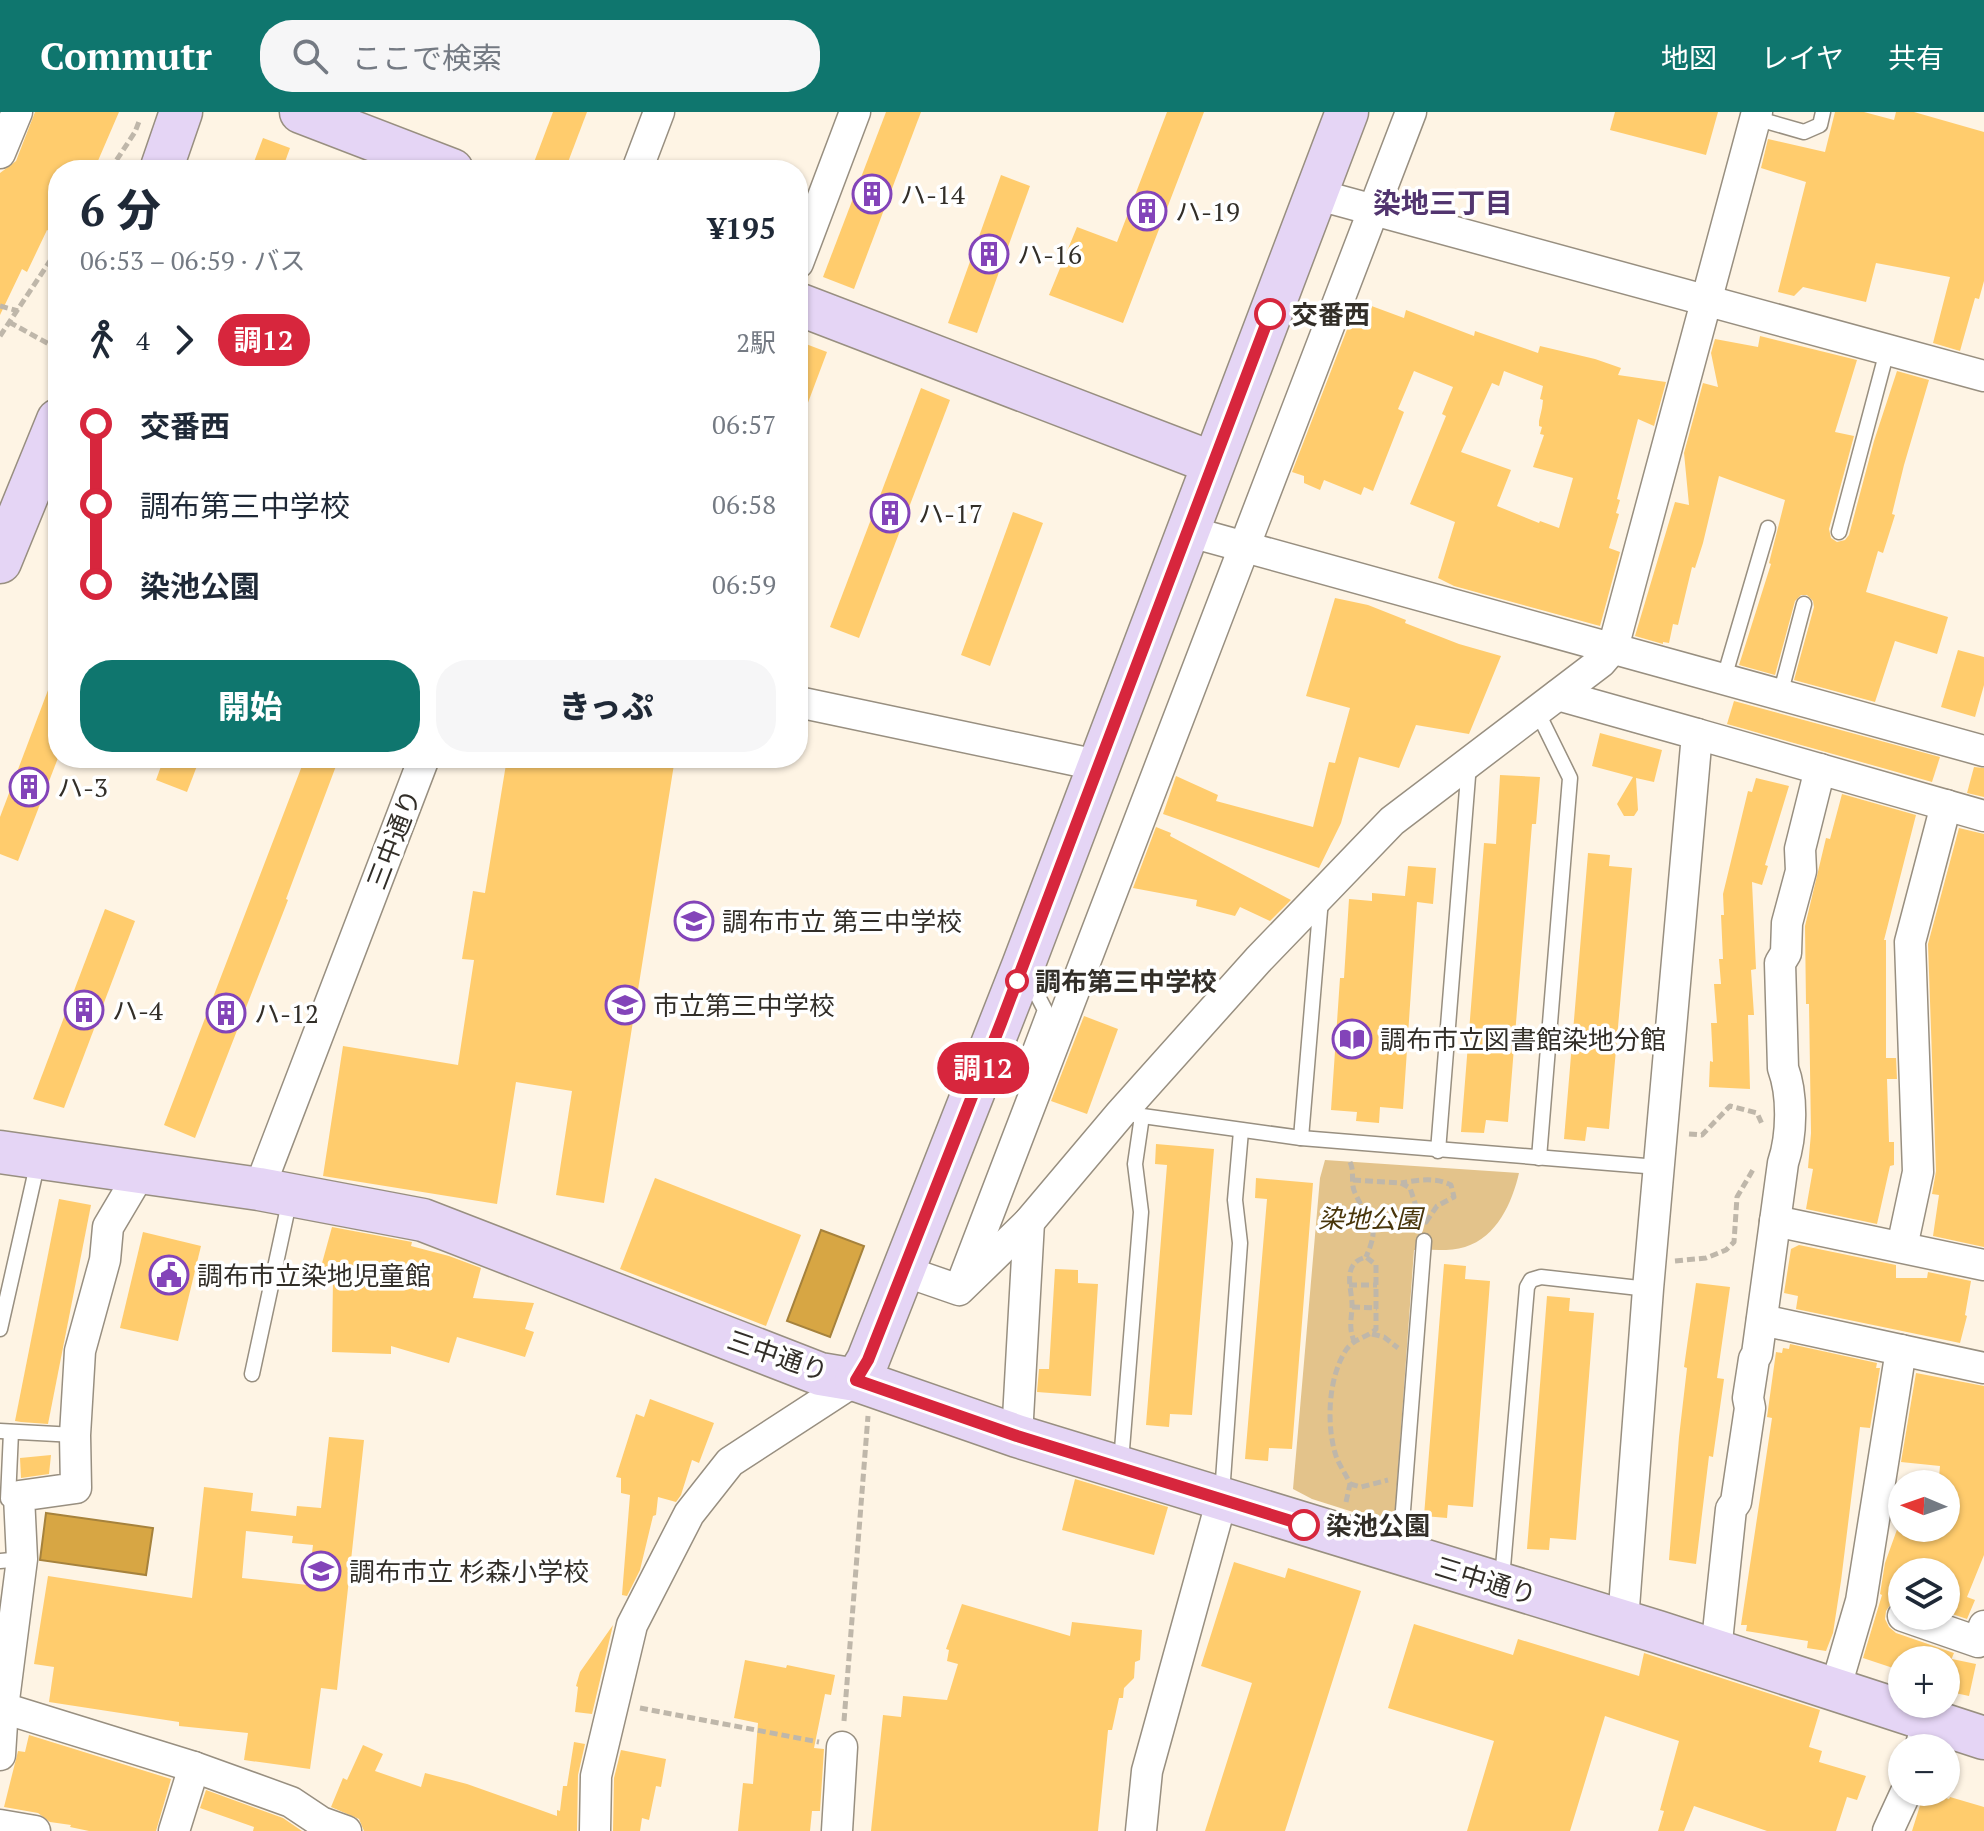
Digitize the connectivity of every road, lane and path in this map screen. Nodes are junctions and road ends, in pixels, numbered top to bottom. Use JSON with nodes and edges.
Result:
{"nodes":[{"id":1,"x":17,"y":112,"type":"edge"},
{"id":2,"x":142,"y":112,"type":"edge"},
{"id":3,"x":181,"y":112,"type":"edge"},
{"id":4,"x":301,"y":112,"type":"edge"},
{"id":5,"x":659,"y":112,"type":"edge"},
{"id":6,"x":855,"y":112,"type":"edge"},
{"id":7,"x":1347,"y":112,"type":"edge"},
{"id":8,"x":1411,"y":112,"type":"edge"},
{"id":9,"x":1823,"y":112,"type":"edge"},
{"id":10,"x":1756,"y":115,"type":"edge"},
{"id":11,"x":0,"y":153,"type":"edge"},
{"id":12,"x":117,"y":160,"type":"edge"},
{"id":13,"x":164,"y":160,"type":"edge"},
{"id":14,"x":426,"y":160,"type":"edge"},
{"id":15,"x":641,"y":160,"type":"edge"},
{"id":16,"x":1315,"y":194,"type":"junction"},
{"id":17,"x":1374,"y":211,"type":"junction"},
{"id":18,"x":808,"y":237,"type":"edge"},
{"id":19,"x":48,"y":264,"type":"edge"},
{"id":20,"x":1708,"y":301,"type":"junction"},
{"id":21,"x":0,"y":306,"type":"edge"},
{"id":22,"x":808,"y":308,"type":"edge"},
{"id":23,"x":18,"y":311,"type":"junction"},
{"id":24,"x":9,"y":322,"type":"junction"},
{"id":25,"x":0,"y":336,"type":"edge"},
{"id":26,"x":48,"y":343,"type":"edge"},
{"id":27,"x":1887,"y":351,"type":"junction"},
{"id":28,"x":1984,"y":376,"type":"edge"},
{"id":29,"x":1213,"y":463,"type":"junction"},
{"id":30,"x":46,"y":479,"type":"edge"},
{"id":31,"x":1768,"y":528,"type":"dead end"},
{"id":32,"x":1187,"y":531,"type":"junction"},
{"id":33,"x":1839,"y":532,"type":"dead end"},
{"id":34,"x":1245,"y":547,"type":"junction"},
{"id":35,"x":0,"y":562,"type":"edge"},
{"id":36,"x":1804,"y":604,"type":"dead end"},
{"id":37,"x":1613,"y":648,"type":"junction"},
{"id":38,"x":1724,"y":678,"type":"junction"},
{"id":39,"x":1780,"y":695,"type":"junction"},
{"id":40,"x":1548,"y":703,"type":"junction"},
{"id":41,"x":808,"y":704,"type":"edge"},
{"id":42,"x":1697,"y":734,"type":"junction"},
{"id":43,"x":1984,"y":751,"type":"edge"},
{"id":44,"x":1469,"y":760,"type":"junction"},
{"id":45,"x":1097,"y":765,"type":"junction"},
{"id":46,"x":421,"y":768,"type":"edge"},
{"id":47,"x":1820,"y":769,"type":"junction"},
{"id":48,"x":1946,"y":805,"type":"junction"},
{"id":49,"x":1984,"y":816,"type":"edge"},
{"id":50,"x":1321,"y":895,"type":"junction"},
{"id":51,"x":1131,"y":1115,"type":"junction"},
{"id":52,"x":1764,"y":1127,"type":"dead end"},
{"id":53,"x":1241,"y":1131,"type":"junction"},
{"id":54,"x":1683,"y":1134,"type":"dead end"},
{"id":55,"x":1301,"y":1138,"type":"junction"},
{"id":56,"x":1438,"y":1151,"type":"junction"},
{"id":57,"x":1345,"y":1153,"type":"dead end"},
{"id":58,"x":20,"y":1156,"type":"edge"},
{"id":59,"x":1539,"y":1158,"type":"junction"},
{"id":60,"x":1758,"y":1158,"type":"dead end"},
{"id":61,"x":1658,"y":1167,"type":"junction"},
{"id":62,"x":140,"y":1173,"type":"junction"},
{"id":63,"x":1353,"y":1180,"type":"junction"},
{"id":64,"x":1401,"y":1183,"type":"junction"},
{"id":65,"x":275,"y":1192,"type":"junction"},
{"id":66,"x":1775,"y":1221,"type":"junction"},
{"id":67,"x":1029,"y":1222,"type":"junction"},
{"id":68,"x":1426,"y":1222,"type":"junction"},
{"id":69,"x":1372,"y":1226,"type":"junction"},
{"id":70,"x":1424,"y":1241,"type":"joint"},
{"id":71,"x":1902,"y":1247,"type":"junction"},
{"id":72,"x":1366,"y":1257,"type":"junction"},
{"id":73,"x":1670,"y":1261,"type":"dead end"},
{"id":74,"x":1984,"y":1265,"type":"edge"},
{"id":75,"x":904,"y":1271,"type":"junction"},
{"id":76,"x":1349,"y":1285,"type":"junction"},
{"id":77,"x":1377,"y":1285,"type":"junction"},
{"id":78,"x":1648,"y":1289,"type":"junction"},
{"id":79,"x":959,"y":1290,"type":"junction"},
{"id":80,"x":1352,"y":1307,"type":"junction"},
{"id":81,"x":1377,"y":1308,"type":"junction"},
{"id":82,"x":1762,"y":1320,"type":"junction"},
{"id":83,"x":0,"y":1329,"type":"edge"},
{"id":84,"x":1354,"y":1341,"type":"junction"},
{"id":85,"x":1901,"y":1350,"type":"junction"},
{"id":86,"x":1984,"y":1368,"type":"edge"},
{"id":87,"x":252,"y":1374,"type":"dead end"},
{"id":88,"x":863,"y":1382,"type":"junction"},
{"id":89,"x":6,"y":1432,"type":"edge"},
{"id":90,"x":75,"y":1435,"type":"junction"},
{"id":91,"x":1017,"y":1436,"type":"junction"},
{"id":92,"x":1121,"y":1467,"type":"junction"},
{"id":93,"x":1406,"y":1480,"type":"junction"},
{"id":94,"x":1350,"y":1484,"type":"junction"},
{"id":95,"x":9,"y":1499,"type":"edge"},
{"id":96,"x":1222,"y":1499,"type":"junction"},
{"id":97,"x":1344,"y":1509,"type":"dead end"},
{"id":98,"x":1396,"y":1554,"type":"junction"},
{"id":99,"x":11,"y":1560,"type":"edge"},
{"id":100,"x":1500,"y":1585,"type":"junction"},
{"id":101,"x":1861,"y":1601,"type":"junction"},
{"id":102,"x":1888,"y":1611,"type":"edge"},
{"id":103,"x":1623,"y":1621,"type":"junction"},
{"id":104,"x":1953,"y":1630,"type":"edge"},
{"id":105,"x":1982,"y":1638,"type":"edge"},
{"id":106,"x":1716,"y":1651,"type":"junction"},
{"id":107,"x":1835,"y":1690,"type":"junction"},
{"id":108,"x":611,"y":1703,"type":"junction"},
{"id":109,"x":1,"y":1707,"type":"edge"},
{"id":110,"x":1924,"y":1734,"type":"edge"},
{"id":111,"x":1960,"y":1736,"type":"edge"},
{"id":112,"x":1984,"y":1738,"type":"edge"},
{"id":113,"x":842,"y":1747,"type":"junction"},
{"id":114,"x":0,"y":1755,"type":"edge"},
{"id":115,"x":194,"y":1767,"type":"junction"},
{"id":116,"x":1900,"y":1806,"type":"edge"},
{"id":117,"x":0,"y":1825,"type":"edge"},
{"id":118,"x":35,"y":1831,"type":"edge"},
{"id":119,"x":174,"y":1831,"type":"edge"},
{"id":120,"x":346,"y":1831,"type":"edge"},
{"id":121,"x":595,"y":1831,"type":"edge"},
{"id":122,"x":837,"y":1831,"type":"edge"},
{"id":123,"x":1141,"y":1831,"type":"edge"},
{"id":124,"x":1888,"y":1831,"type":"edge"}],
"edges":[{"from":1,"to":11,"type":"street"},
{"from":2,"to":12,"type":"path"},
{"from":3,"to":13,"type":"street"},
{"from":4,"to":14,"type":"street"},
{"from":5,"to":15,"type":"street"},
{"from":6,"to":18,"type":"street"},
{"from":7,"to":16,"type":"street"},
{"from":8,"to":17,"type":"street"},
{"from":9,"to":10,"type":"lane"},
{"from":10,"to":20,"type":"street"},
{"from":16,"to":17,"type":"street"},
{"from":16,"to":29,"type":"street"},
{"from":17,"to":20,"type":"street"},
{"from":17,"to":34,"type":"street"},
{"from":19,"to":23,"type":"path"},
{"from":20,"to":27,"type":"street"},
{"from":20,"to":37,"type":"street"},
{"from":21,"to":23,"type":"path"},
{"from":22,"to":29,"type":"street"},
{"from":23,"to":24,"type":"path"},
{"from":24,"to":25,"type":"path"},
{"from":24,"to":26,"type":"path"},
{"from":27,"to":28,"type":"street"},
{"from":27,"to":33,"type":"lane"},
{"from":29,"to":32,"type":"street"},
{"from":30,"to":35,"type":"street"},
{"from":31,"to":38,"type":"lane"},
{"from":32,"to":34,"type":"street"},
{"from":32,"to":45,"type":"street"},
{"from":34,"to":37,"type":"street"},
{"from":34,"to":79,"type":"street"},
{"from":36,"to":39,"type":"lane"},
{"from":37,"to":38,"type":"street"},
{"from":37,"to":40,"type":"street"},
{"from":38,"to":39,"type":"street"},
{"from":39,"to":43,"type":"street"},
{"from":40,"to":42,"type":"street"},
{"from":40,"to":44,"type":"street"},
{"from":40,"to":59,"type":"lane"},
{"from":41,"to":45,"type":"street"},
{"from":42,"to":47,"type":"street"},
{"from":42,"to":61,"type":"street"},
{"from":44,"to":50,"type":"street"},
{"from":44,"to":56,"type":"lane"},
{"from":45,"to":75,"type":"street"},
{"from":46,"to":65,"type":"street","name":"三中通り"},
{"from":47,"to":48,"type":"street"},
{"from":47,"to":66,"type":"street"},
{"from":48,"to":49,"type":"street"},
{"from":48,"to":71,"type":"street"},
{"from":50,"to":51,"type":"street"},
{"from":50,"to":55,"type":"lane"},
{"from":51,"to":53,"type":"lane"},
{"from":51,"to":67,"type":"street"},
{"from":51,"to":92,"type":"lane"},
{"from":52,"to":54,"type":"path"},
{"from":53,"to":55,"type":"lane"},
{"from":53,"to":96,"type":"lane"},
{"from":55,"to":56,"type":"lane"},
{"from":56,"to":59,"type":"lane"},
{"from":57,"to":63,"type":"path"},
{"from":58,"to":62,"type":"street","name":"三中通り"},
{"from":58,"to":83,"type":"lane"},
{"from":59,"to":61,"type":"lane"},
{"from":60,"to":73,"type":"path"},
{"from":61,"to":78,"type":"street"},
{"from":62,"to":65,"type":"street","name":"三中通り"},
{"from":62,"to":90,"type":"street"},
{"from":63,"to":64,"type":"path"},
{"from":63,"to":69,"type":"path"},
{"from":64,"to":68,"type":"path"},
{"from":64,"to":68,"type":"path"},
{"from":65,"to":87,"type":"lane"},
{"from":65,"to":88,"type":"street","name":"三中通り"},
{"from":66,"to":71,"type":"street"},
{"from":66,"to":82,"type":"street"},
{"from":67,"to":79,"type":"street"},
{"from":67,"to":91,"type":"street"},
{"from":68,"to":69,"type":"path"},
{"from":68,"to":70,"type":"path"},
{"from":69,"to":72,"type":"path"},
{"from":70,"to":93,"type":"lane"},
{"from":71,"to":74,"type":"street"},
{"from":72,"to":76,"type":"path"},
{"from":72,"to":77,"type":"path"},
{"from":75,"to":79,"type":"street"},
{"from":75,"to":88,"type":"street"},
{"from":76,"to":77,"type":"path"},
{"from":76,"to":80,"type":"path"},
{"from":77,"to":81,"type":"path"},
{"from":78,"to":100,"type":"lane"},
{"from":78,"to":103,"type":"street"},
{"from":80,"to":81,"type":"path"},
{"from":80,"to":84,"type":"path"},
{"from":81,"to":84,"type":"path"},
{"from":82,"to":85,"type":"street"},
{"from":82,"to":106,"type":"street"},
{"from":84,"to":94,"type":"path"},
{"from":85,"to":86,"type":"street"},
{"from":85,"to":101,"type":"street"},
{"from":88,"to":91,"type":"street","name":"三中通り"},
{"from":88,"to":108,"type":"street"},
{"from":88,"to":113,"type":"path"},
{"from":89,"to":90,"type":"lane"},
{"from":89,"to":95,"type":"lane"},
{"from":90,"to":95,"type":"street"},
{"from":91,"to":92,"type":"street","name":"三中通り"},
{"from":92,"to":96,"type":"street","name":"三中通り"},
{"from":93,"to":94,"type":"path"},
{"from":93,"to":98,"type":"lane"},
{"from":94,"to":97,"type":"path"},
{"from":95,"to":99,"type":"street"},
{"from":96,"to":98,"type":"street","name":"三中通り"},
{"from":96,"to":123,"type":"street"},
{"from":98,"to":100,"type":"street","name":"三中通り"},
{"from":99,"to":109,"type":"street"},
{"from":100,"to":103,"type":"street","name":"三中通り"},
{"from":101,"to":102,"type":"street"},
{"from":101,"to":107,"type":"street"},
{"from":103,"to":106,"type":"street","name":"三中通り"},
{"from":104,"to":105,"type":"street"},
{"from":106,"to":107,"type":"street","name":"三中通り"},
{"from":107,"to":110,"type":"street","name":"三中通り"},
{"from":108,"to":113,"type":"path"},
{"from":108,"to":121,"type":"street"},
{"from":109,"to":114,"type":"street"},
{"from":109,"to":115,"type":"street"},
{"from":111,"to":112,"type":"street","name":"三中通り"},
{"from":113,"to":122,"type":"street"},
{"from":115,"to":119,"type":"street"},
{"from":115,"to":120,"type":"street"},
{"from":116,"to":124,"type":"street"},
{"from":117,"to":118,"type":"street"}]}
